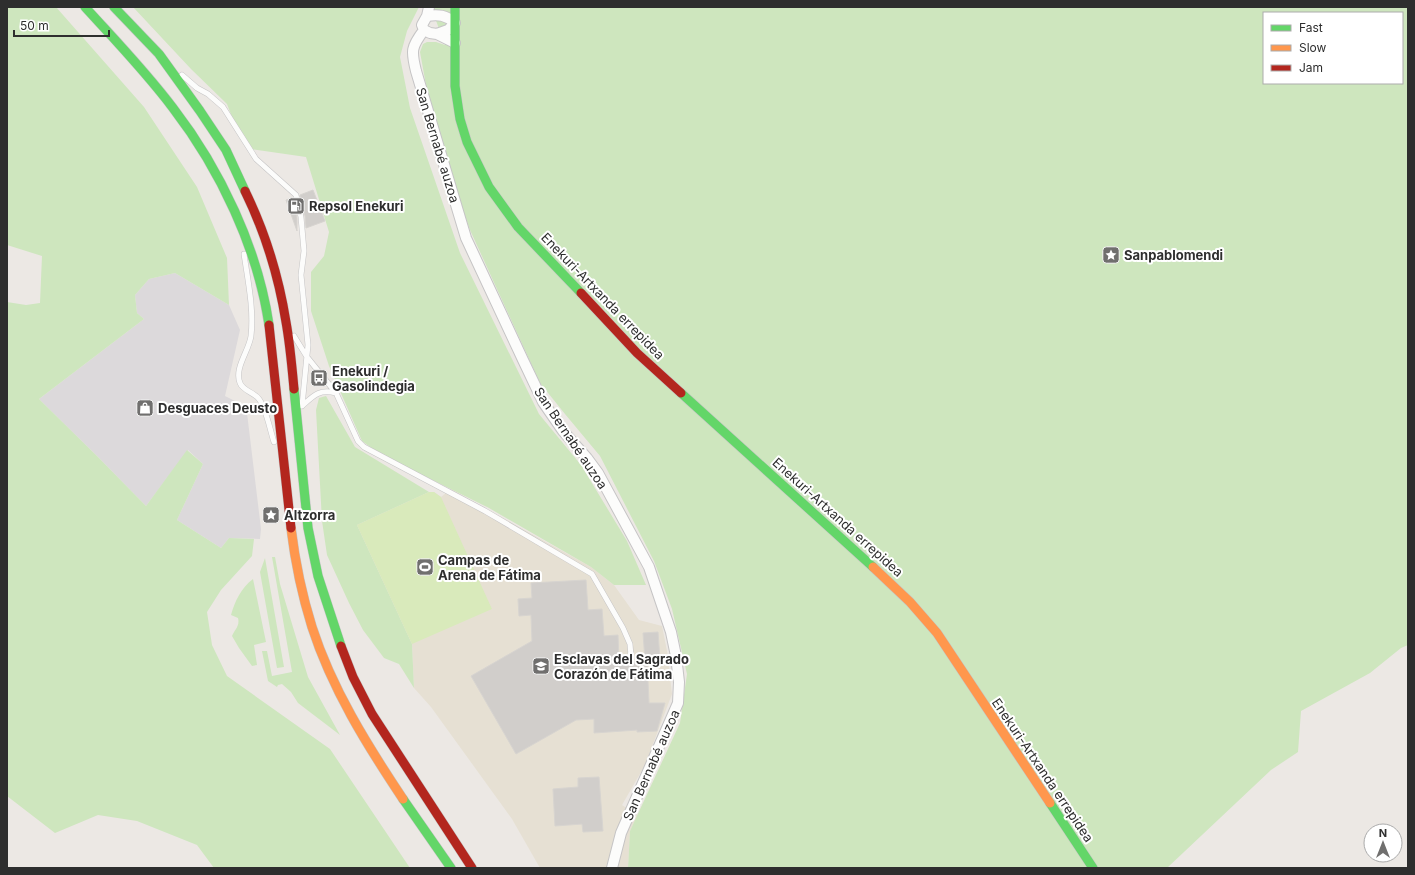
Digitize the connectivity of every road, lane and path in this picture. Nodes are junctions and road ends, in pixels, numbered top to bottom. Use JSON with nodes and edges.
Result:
{"nodes":[{"id":1,"x":85,"y":7,"type":"edge"},
{"id":2,"x":114,"y":7,"type":"edge"},
{"id":3,"x":455,"y":7,"type":"edge"},
{"id":4,"x":428,"y":12,"type":"edge"},
{"id":5,"x":455,"y":23,"type":"junction"},
{"id":6,"x":424,"y":30,"type":"junction"},
{"id":7,"x":437,"y":34,"type":"junction"},
{"id":8,"x":455,"y":43,"type":"junction"},
{"id":9,"x":159,"y":54,"type":"junction"},
{"id":10,"x":240,"y":223,"type":"junction"},
{"id":11,"x":286,"y":321,"type":"junction"},
{"id":12,"x":307,"y":357,"type":"junction"},
{"id":13,"x":336,"y":392,"type":"junction"},
{"id":14,"x":302,"y":406,"type":"junction"},
{"id":15,"x":297,"y":418,"type":"junction"},
{"id":16,"x":275,"y":446,"type":"dead end"},
{"id":17,"x":277,"y":452,"type":"dead end"},
{"id":18,"x":284,"y":473,"type":"junction"},
{"id":19,"x":632,"y":656,"type":"dead end"},
{"id":20,"x":451,"y":868,"type":"edge"},
{"id":21,"x":472,"y":868,"type":"edge"},
{"id":22,"x":612,"y":868,"type":"edge"},
{"id":23,"x":1093,"y":868,"type":"edge"}],
"edges":[{"from":1,"to":10,"type":"main road"},
{"from":2,"to":9,"type":"main road"},
{"from":3,"to":5,"type":"main road","name":"Enekuri-Artxanda errepidea"},
{"from":4,"to":5,"type":"street"},
{"from":4,"to":6,"type":"street"},
{"from":5,"to":7,"type":"street"},
{"from":5,"to":8,"type":"main road","name":"Enekuri-Artxanda errepidea"},
{"from":6,"to":7,"type":"street"},
{"from":6,"to":22,"type":"street","name":"San Bernabé auzoa"},
{"from":7,"to":8,"type":"street"},
{"from":8,"to":23,"type":"main road","name":"Enekuri-Artxanda errepidea"},
{"from":9,"to":11,"type":"main road"},
{"from":9,"to":12,"type":"lane"},
{"from":10,"to":16,"type":"lane"},
{"from":10,"to":18,"type":"main road"},
{"from":11,"to":12,"type":"lane"},
{"from":11,"to":15,"type":"main road"},
{"from":12,"to":13,"type":"lane"},
{"from":12,"to":14,"type":"lane"},
{"from":13,"to":14,"type":"lane"},
{"from":13,"to":19,"type":"lane"},
{"from":14,"to":15,"type":"lane"},
{"from":15,"to":21,"type":"main road"},
{"from":17,"to":18,"type":"lane"},
{"from":18,"to":20,"type":"main road"}]}
